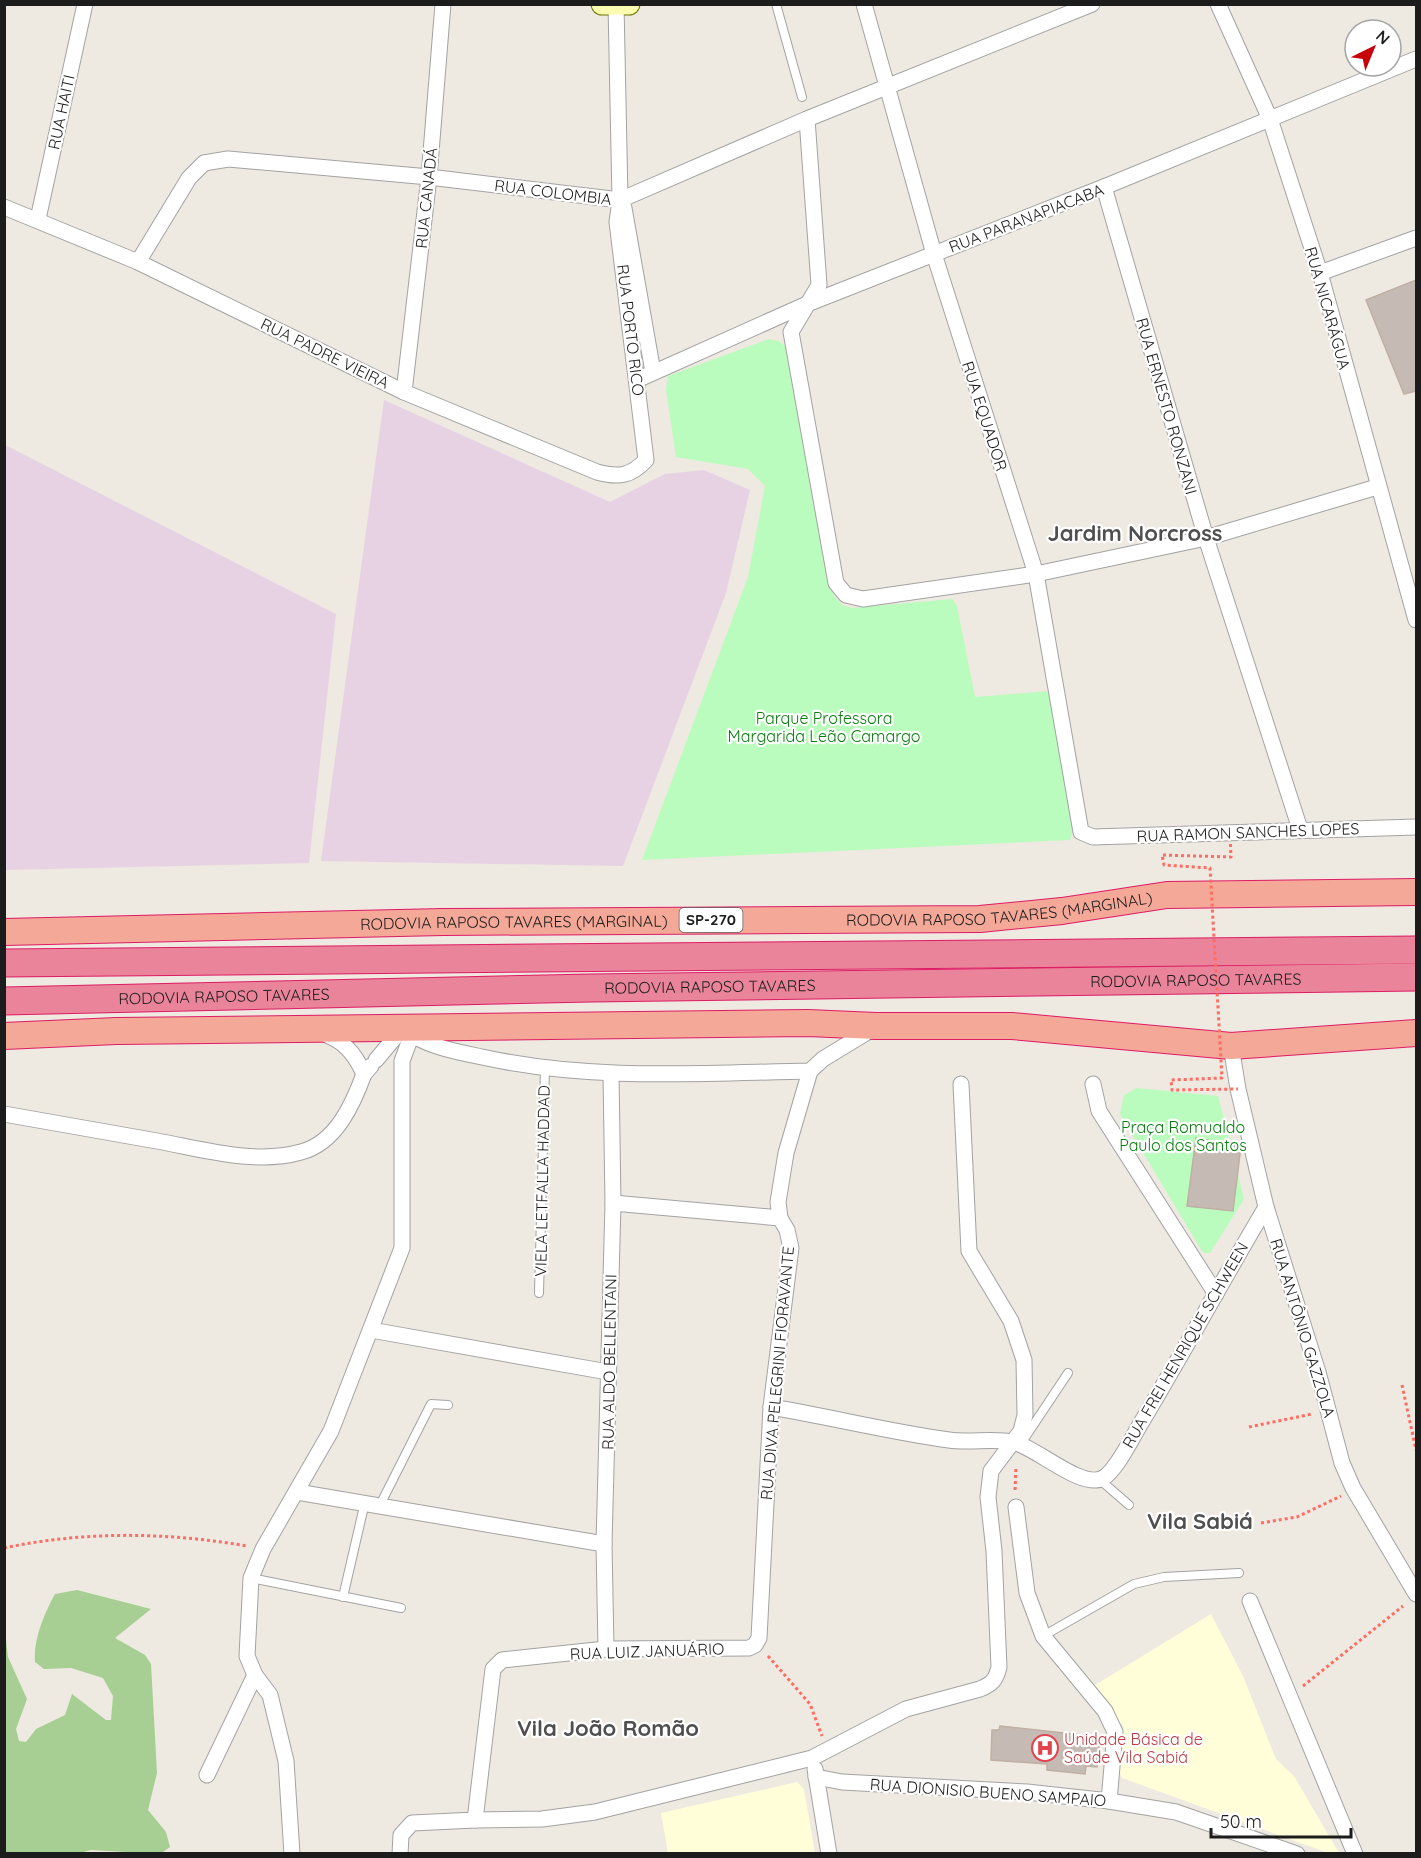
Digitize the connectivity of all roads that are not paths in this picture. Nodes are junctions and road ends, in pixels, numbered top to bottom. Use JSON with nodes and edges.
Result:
{"nodes":[{"id":1,"x":85,"y":4,"type":"edge"},
{"id":2,"x":443,"y":4,"type":"edge"},
{"id":3,"x":776,"y":4,"type":"edge"},
{"id":4,"x":864,"y":4,"type":"edge"},
{"id":5,"x":1092,"y":4,"type":"edge"},
{"id":6,"x":1218,"y":4,"type":"edge"},
{"id":7,"x":615,"y":5,"type":"edge"},
{"id":8,"x":1416,"y":59,"type":"edge"},
{"id":9,"x":887,"y":87,"type":"junction"},
{"id":10,"x":802,"y":98,"type":"dead end"},
{"id":11,"x":807,"y":119,"type":"junction"},
{"id":12,"x":1270,"y":119,"type":"junction"},
{"id":13,"x":429,"y":177,"type":"junction"},
{"id":14,"x":1104,"y":188,"type":"junction"},
{"id":15,"x":620,"y":200,"type":"junction"},
{"id":16,"x":4,"y":207,"type":"edge"},
{"id":17,"x":38,"y":219,"type":"junction"},
{"id":18,"x":1416,"y":238,"type":"edge"},
{"id":19,"x":934,"y":254,"type":"junction"},
{"id":20,"x":138,"y":262,"type":"junction"},
{"id":21,"x":1320,"y":273,"type":"junction"},
{"id":22,"x":807,"y":304,"type":"junction"},
{"id":23,"x":653,"y":372,"type":"junction"},
{"id":24,"x":637,"y":380,"type":"junction"},
{"id":25,"x":404,"y":392,"type":"junction"},
{"id":26,"x":646,"y":460,"type":"joint"},
{"id":27,"x":1377,"y":487,"type":"junction"},
{"id":28,"x":1206,"y":538,"type":"junction"},
{"id":29,"x":1036,"y":574,"type":"junction"},
{"id":30,"x":1416,"y":620,"type":"edge"},
{"id":31,"x":1416,"y":827,"type":"edge"},
{"id":32,"x":1300,"y":829,"type":"junction"},
{"id":33,"x":1081,"y":832,"type":"joint"},
{"id":34,"x":1416,"y":892,"type":"edge"},
{"id":35,"x":4,"y":919,"type":"edge"},
{"id":36,"x":79,"y":928,"type":"junction"},
{"id":37,"x":4,"y":932,"type":"edge"},
{"id":38,"x":1416,"y":950,"type":"edge"},
{"id":39,"x":4,"y":963,"type":"edge"},
{"id":40,"x":1416,"y":977,"type":"edge"},
{"id":41,"x":4,"y":1001,"type":"edge"},
{"id":42,"x":876,"y":1026,"type":"junction"},
{"id":43,"x":300,"y":1029,"type":"junction"},
{"id":44,"x":413,"y":1031,"type":"junction"},
{"id":45,"x":1416,"y":1033,"type":"edge"},
{"id":46,"x":4,"y":1036,"type":"edge"},
{"id":47,"x":1231,"y":1046,"type":"junction"},
{"id":48,"x":376,"y":1060,"type":"junction"},
{"id":49,"x":402,"y":1060,"type":"junction"},
{"id":50,"x":545,"y":1068,"type":"junction"},
{"id":51,"x":810,"y":1071,"type":"junction"},
{"id":52,"x":364,"y":1074,"type":"junction"},
{"id":53,"x":611,"y":1075,"type":"junction"},
{"id":54,"x":961,"y":1084,"type":"dead end"},
{"id":55,"x":1094,"y":1084,"type":"dead end"},
{"id":56,"x":4,"y":1114,"type":"edge"},
{"id":57,"x":613,"y":1203,"type":"junction"},
{"id":58,"x":1266,"y":1206,"type":"junction"},
{"id":59,"x":780,"y":1218,"type":"junction"},
{"id":60,"x":539,"y":1293,"type":"dead end"},
{"id":61,"x":1216,"y":1294,"type":"junction"},
{"id":62,"x":371,"y":1330,"type":"junction"},
{"id":63,"x":608,"y":1372,"type":"junction"},
{"id":64,"x":1068,"y":1373,"type":"dead end"},
{"id":65,"x":448,"y":1405,"type":"dead end"},
{"id":66,"x":771,"y":1407,"type":"junction"},
{"id":67,"x":1017,"y":1443,"type":"junction"},
{"id":68,"x":1099,"y":1479,"type":"junction"},
{"id":69,"x":297,"y":1492,"type":"junction"},
{"id":70,"x":372,"y":1503,"type":"junction"},
{"id":71,"x":1129,"y":1505,"type":"dead end"},
{"id":72,"x":1016,"y":1507,"type":"road end"},
{"id":73,"x":604,"y":1544,"type":"junction"},
{"id":74,"x":1239,"y":1573,"type":"dead end"},
{"id":75,"x":251,"y":1578,"type":"junction"},
{"id":76,"x":343,"y":1598,"type":"junction"},
{"id":77,"x":1412,"y":1598,"type":"edge"},
{"id":78,"x":1250,"y":1601,"type":"dead end"},
{"id":79,"x":401,"y":1608,"type":"dead end"},
{"id":80,"x":1043,"y":1636,"type":"junction"},
{"id":81,"x":755,"y":1645,"type":"joint"},
{"id":82,"x":606,"y":1649,"type":"junction"},
{"id":83,"x":255,"y":1675,"type":"junction"},
{"id":84,"x":812,"y":1758,"type":"junction"},
{"id":85,"x":207,"y":1775,"type":"dead end"},
{"id":86,"x":816,"y":1777,"type":"junction"},
{"id":87,"x":1109,"y":1801,"type":"junction"},
{"id":88,"x":475,"y":1820,"type":"junction"},
{"id":89,"x":292,"y":1854,"type":"edge"},
{"id":90,"x":400,"y":1854,"type":"edge"},
{"id":91,"x":829,"y":1854,"type":"edge"},
{"id":92,"x":1297,"y":1854,"type":"edge"},
{"id":93,"x":1355,"y":1854,"type":"edge"}],
"edges":[{"from":1,"to":17,"type":"street","name":"RUA HAITI"},
{"from":2,"to":13,"type":"street","name":"RUA CANADÁ"},
{"from":3,"to":10,"type":"lane"},
{"from":4,"to":9,"type":"street","name":"RUA EQUADOR"},
{"from":5,"to":9,"type":"street","name":"RUA COLOMBIA"},
{"from":6,"to":12,"type":"street","name":"RUA NICARÁGUA"},
{"from":7,"to":15,"type":"street","name":"RUA PORTO RICO"},
{"from":8,"to":12,"type":"street","name":"RUA PARANAPIACABA"},
{"from":9,"to":11,"type":"street","name":"RUA COLOMBIA"},
{"from":9,"to":19,"type":"street","name":"RUA EQUADOR"},
{"from":11,"to":15,"type":"street","name":"RUA COLOMBIA"},
{"from":11,"to":22,"type":"street"},
{"from":12,"to":14,"type":"street","name":"RUA PARANAPIACABA"},
{"from":12,"to":21,"type":"street","name":"RUA NICARÁGUA"},
{"from":13,"to":15,"type":"street","name":"RUA COLOMBIA"},
{"from":13,"to":20,"type":"street","name":"RUA COLOMBIA"},
{"from":13,"to":25,"type":"street","name":"RUA CANADÁ"},
{"from":14,"to":19,"type":"street","name":"RUA PARANAPIACABA"},
{"from":14,"to":28,"type":"street","name":"RUA ERNESTO RONZANI"},
{"from":15,"to":23,"type":"street","name":"RUA PORTO RICO"},
{"from":15,"to":24,"type":"street","name":"RUA PORTO RICO"},
{"from":16,"to":17,"type":"street","name":"RUA PADRE VIEIRA"},
{"from":17,"to":20,"type":"street","name":"RUA PADRE VIEIRA"},
{"from":18,"to":21,"type":"street"},
{"from":19,"to":22,"type":"street","name":"RUA PARANAPIACABA"},
{"from":19,"to":29,"type":"street","name":"RUA EQUADOR"},
{"from":20,"to":25,"type":"street","name":"RUA PADRE VIEIRA"},
{"from":21,"to":27,"type":"street","name":"RUA NICARÁGUA"},
{"from":22,"to":23,"type":"street","name":"RUA PARANAPIACABA"},
{"from":22,"to":29,"type":"street"},
{"from":23,"to":24,"type":"street","name":"RUA PARANAPIACABA"},
{"from":24,"to":26,"type":"street","name":"RUA PORTO RICO"},
{"from":25,"to":26,"type":"street","name":"RUA PADRE VIEIRA"},
{"from":27,"to":28,"type":"street"},
{"from":27,"to":30,"type":"street","name":"RUA NICARÁGUA"},
{"from":28,"to":29,"type":"street"},
{"from":28,"to":32,"type":"street","name":"RUA ERNESTO RONZANI"},
{"from":29,"to":33,"type":"street","name":"RUA EQUADOR"},
{"from":31,"to":32,"type":"street","name":"RUA RAMON SANCHES LOPES"},
{"from":32,"to":33,"type":"street","name":"RUA RAMON SANCHES LOPES"},
{"from":34,"to":36,"type":"highway","name":"RODOVIA RAPOSO TAVARES (MARGINAL)","number":"SP-270"},
{"from":35,"to":36,"type":"highway"},
{"from":36,"to":37,"type":"highway","name":"RODOVIA RAPOSO TAVARES (MARGINAL)","number":"SP-270"},
{"from":38,"to":39,"type":"highway","name":"RODOVIA RAPOSO TAVARES","number":"SP-270"},
{"from":40,"to":41,"type":"highway","name":"RODOVIA RAPOSO TAVARES"},
{"from":42,"to":44,"type":"highway"},
{"from":42,"to":47,"type":"highway"},
{"from":42,"to":51,"type":"street"},
{"from":43,"to":44,"type":"highway"},
{"from":43,"to":46,"type":"highway"},
{"from":43,"to":52,"type":"street"},
{"from":44,"to":48,"type":"street"},
{"from":44,"to":49,"type":"street"},
{"from":44,"to":50,"type":"street"},
{"from":45,"to":47,"type":"highway"},
{"from":47,"to":58,"type":"street","name":"RUA ANTÔNIO GAZZOLA"},
{"from":48,"to":49,"type":"street"},
{"from":48,"to":52,"type":"street"},
{"from":49,"to":62,"type":"street"},
{"from":50,"to":53,"type":"street"},
{"from":50,"to":60,"type":"lane","name":"VIELA LETFALLA HADDAD"},
{"from":51,"to":53,"type":"street"},
{"from":51,"to":59,"type":"street","name":"RUA DIVA PELEGRINI FIORAVANTE"},
{"from":52,"to":56,"type":"street"},
{"from":53,"to":57,"type":"street","name":"RUA ALDO BELLENTANI"},
{"from":54,"to":67,"type":"street"},
{"from":55,"to":61,"type":"street"},
{"from":57,"to":59,"type":"street"},
{"from":57,"to":63,"type":"street","name":"RUA ALDO BELLENTANI"},
{"from":58,"to":61,"type":"street","name":"RUA FREI HENRIQUE SCHWEEN"},
{"from":58,"to":77,"type":"street","name":"RUA ANTÔNIO GAZZOLA"},
{"from":59,"to":66,"type":"street","name":"RUA DIVA PELEGRINI FIORAVANTE"},
{"from":61,"to":68,"type":"street","name":"RUA FREI HENRIQUE SCHWEEN"},
{"from":62,"to":63,"type":"street"},
{"from":62,"to":69,"type":"street"},
{"from":63,"to":73,"type":"street","name":"RUA ALDO BELLENTANI"},
{"from":64,"to":67,"type":"lane"},
{"from":65,"to":70,"type":"lane"},
{"from":66,"to":67,"type":"street"},
{"from":66,"to":81,"type":"street","name":"RUA DIVA PELEGRINI FIORAVANTE"},
{"from":67,"to":68,"type":"street"},
{"from":67,"to":84,"type":"street"},
{"from":68,"to":71,"type":"lane"},
{"from":69,"to":70,"type":"street"},
{"from":69,"to":75,"type":"street"},
{"from":70,"to":73,"type":"street"},
{"from":70,"to":76,"type":"lane"},
{"from":72,"to":80,"type":"street"},
{"from":73,"to":82,"type":"street","name":"RUA ALDO BELLENTANI"},
{"from":74,"to":80,"type":"lane"},
{"from":75,"to":76,"type":"lane"},
{"from":75,"to":83,"type":"street"},
{"from":76,"to":79,"type":"lane"},
{"from":78,"to":93,"type":"street"},
{"from":80,"to":87,"type":"street"},
{"from":81,"to":82,"type":"street","name":"RUA LUIZ JANUÁRIO"},
{"from":82,"to":88,"type":"street","name":"RUA LUIZ JANUÁRIO"},
{"from":83,"to":85,"type":"street"},
{"from":83,"to":89,"type":"street"},
{"from":84,"to":86,"type":"street"},
{"from":84,"to":88,"type":"street"},
{"from":86,"to":87,"type":"street","name":"RUA DIONISIO BUENO SAMPAIO"},
{"from":86,"to":91,"type":"street"},
{"from":87,"to":92,"type":"street","name":"RUA DIONISIO BUENO SAMPAIO"},
{"from":88,"to":90,"type":"street"}]}
